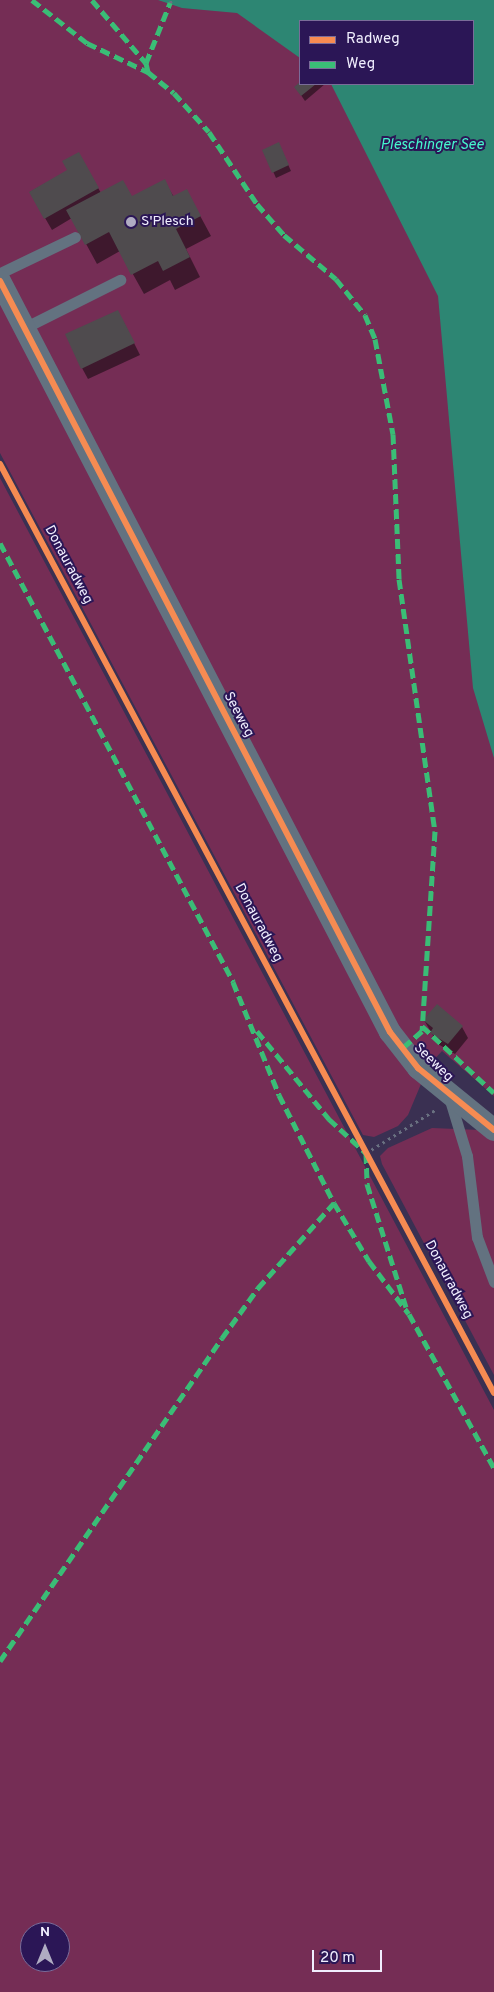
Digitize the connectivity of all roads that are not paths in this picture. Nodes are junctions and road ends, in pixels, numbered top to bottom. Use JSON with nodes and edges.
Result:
{"nodes":[{"id":1,"x":75,"y":237,"type":"dead end"},
{"id":2,"x":0,"y":273,"type":"edge"},
{"id":3,"x":120,"y":280,"type":"dead end"},
{"id":4,"x":0,"y":281,"type":"edge"},
{"id":5,"x":22,"y":329,"type":"junction"},
{"id":6,"x":449,"y":1095,"type":"junction"},
{"id":7,"x":494,"y":1130,"type":"edge"},
{"id":8,"x":494,"y":1282,"type":"edge"}],
"edges":[{"from":1,"to":2,"type":"lane"},
{"from":3,"to":5,"type":"lane"},
{"from":4,"to":5,"type":"street","name":"Seeweg"},
{"from":5,"to":6,"type":"street","name":"Seeweg"},
{"from":6,"to":7,"type":"street","name":"Seeweg"},
{"from":6,"to":8,"type":"lane"}]}
